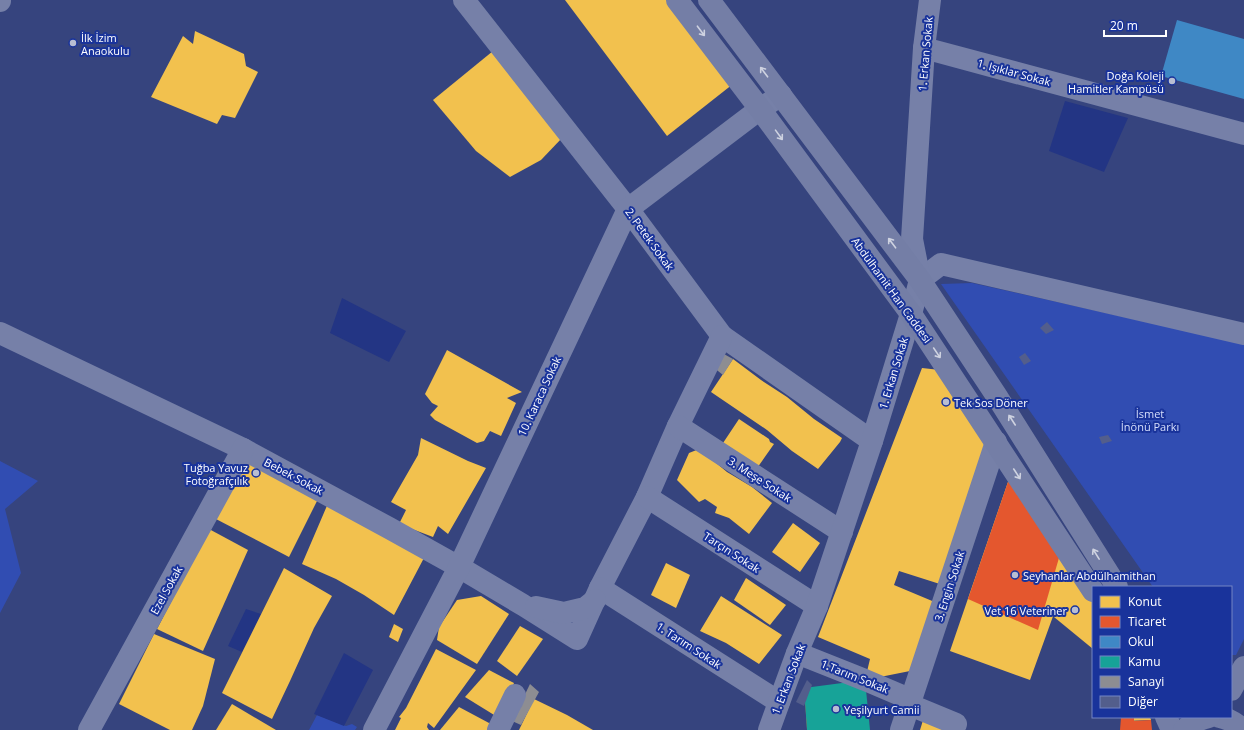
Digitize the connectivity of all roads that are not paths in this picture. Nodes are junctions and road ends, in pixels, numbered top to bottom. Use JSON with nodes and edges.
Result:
{"nodes":[{"id":1,"x":464,"y":0,"type":"edge"},
{"id":2,"x":677,"y":0,"type":"edge"},
{"id":3,"x":709,"y":0,"type":"edge"},
{"id":4,"x":930,"y":0,"type":"edge"},
{"id":5,"x":924,"y":48,"type":"junction"},
{"id":6,"x":781,"y":95,"type":"junction"},
{"id":7,"x":760,"y":109,"type":"junction"},
{"id":8,"x":1244,"y":134,"type":"edge"},
{"id":9,"x":628,"y":209,"type":"junction"},
{"id":10,"x":920,"y":280,"type":"junction"},
{"id":11,"x":911,"y":314,"type":"junction"},
{"id":12,"x":0,"y":333,"type":"edge"},
{"id":13,"x":1244,"y":334,"type":"edge"},
{"id":14,"x":722,"y":336,"type":"junction"},
{"id":15,"x":678,"y":426,"type":"junction"},
{"id":16,"x":872,"y":440,"type":"junction"},
{"id":17,"x":996,"y":442,"type":"junction"},
{"id":18,"x":243,"y":449,"type":"junction"},
{"id":19,"x":647,"y":497,"type":"junction"},
{"id":20,"x":842,"y":532,"type":"junction"},
{"id":21,"x":459,"y":567,"type":"junction"},
{"id":22,"x":1116,"y":586,"type":"edge"},
{"id":23,"x":1092,"y":589,"type":"edge"},
{"id":24,"x":597,"y":594,"type":"junction"},
{"id":25,"x":523,"y":605,"type":"junction"},
{"id":26,"x":817,"y":606,"type":"junction"},
{"id":27,"x":797,"y":653,"type":"junction"},
{"id":28,"x":1244,"y":658,"type":"edge"},
{"id":29,"x":1244,"y":667,"type":"edge"},
{"id":30,"x":1232,"y":669,"type":"edge"},
{"id":31,"x":1232,"y":688,"type":"edge"},
{"id":32,"x":512,"y":702,"type":"dead end"},
{"id":33,"x":779,"y":702,"type":"junction"},
{"id":34,"x":911,"y":703,"type":"junction"},
{"id":35,"x":1166,"y":718,"type":"edge"},
{"id":36,"x":1202,"y":718,"type":"edge"},
{"id":37,"x":1227,"y":718,"type":"edge"},
{"id":38,"x":956,"y":724,"type":"dead end"},
{"id":39,"x":89,"y":730,"type":"edge"},
{"id":40,"x":374,"y":730,"type":"edge"},
{"id":41,"x":498,"y":730,"type":"edge"},
{"id":42,"x":769,"y":730,"type":"edge"},
{"id":43,"x":901,"y":730,"type":"edge"},
{"id":44,"x":1172,"y":730,"type":"edge"},
{"id":45,"x":1184,"y":730,"type":"edge"},
{"id":46,"x":1244,"y":730,"type":"edge"}],
"edges":[{"from":1,"to":9,"type":"street","name":"2. Petek Sokak"},
{"from":2,"to":7,"type":"main road","name":"Abdülhamit Han Caddesi","one_way":true},
{"from":6,"to":3,"type":"main road","one_way":true},
{"from":4,"to":5,"type":"street","name":"1. Erkan Sokak"},
{"from":5,"to":8,"type":"street","name":"1. Işıklar Sokak"},
{"from":5,"to":10,"type":"street","name":"1. Erkan Sokak"},
{"from":6,"to":7,"type":"street","name":"10. Karaca Sokak"},
{"from":10,"to":6,"type":"main road","one_way":true},
{"from":7,"to":9,"type":"street","name":"10. Karaca Sokak"},
{"from":7,"to":11,"type":"main road","name":"Abdülhamit Han Caddesi","one_way":true},
{"from":9,"to":14,"type":"street","name":"2. Petek Sokak"},
{"from":9,"to":21,"type":"street","name":"10. Karaca Sokak"},
{"from":10,"to":11,"type":"street","name":"1. Erkan Sokak"},
{"from":10,"to":13,"type":"street"},
{"from":22,"to":10,"type":"main road","one_way":true},
{"from":11,"to":16,"type":"street","name":"1. Erkan Sokak"},
{"from":11,"to":17,"type":"main road","name":"Abdülhamit Han Caddesi","one_way":true},
{"from":12,"to":18,"type":"street","name":"Bebek Sokak"},
{"from":14,"to":15,"type":"street"},
{"from":14,"to":16,"type":"street","name":"2. Petek Sokak"},
{"from":15,"to":19,"type":"street"},
{"from":15,"to":20,"type":"street","name":"3. Meşe Sokak"},
{"from":16,"to":20,"type":"street","name":"1. Erkan Sokak"},
{"from":17,"to":23,"type":"main road","name":"Abdülhamit Han Caddesi","one_way":true},
{"from":17,"to":34,"type":"street","name":"3. Engin Sokak"},
{"from":18,"to":21,"type":"street","name":"Bebek Sokak"},
{"from":18,"to":39,"type":"street","name":"Ezel Sokak"},
{"from":19,"to":24,"type":"street"},
{"from":19,"to":26,"type":"street","name":"Tarçın Sokak"},
{"from":20,"to":26,"type":"street","name":"1. Erkan Sokak"},
{"from":21,"to":25,"type":"street","name":"Bebek Sokak"},
{"from":21,"to":40,"type":"street","name":"10. Karaca Sokak"},
{"from":24,"to":25,"type":"street"},
{"from":24,"to":25,"type":"street","name":"Bebek Sokak"},
{"from":24,"to":33,"type":"street","name":"1. Tarım Sokak"},
{"from":26,"to":27,"type":"street","name":"1. Erkan Sokak"},
{"from":27,"to":33,"type":"street","name":"1. Erkan Sokak"},
{"from":27,"to":34,"type":"street","name":"1.Tarım Sokak"},
{"from":28,"to":30,"type":"main road"},
{"from":29,"to":31,"type":"main road"},
{"from":32,"to":41,"type":"street"},
{"from":33,"to":42,"type":"street","name":"1. Erkan Sokak"},
{"from":34,"to":38,"type":"street","name":"1.Tarım Sokak"},
{"from":34,"to":43,"type":"street","name":"3. Engin Sokak"},
{"from":35,"to":44,"type":"main road"},
{"from":36,"to":45,"type":"main road"},
{"from":37,"to":46,"type":"main road"}]}
